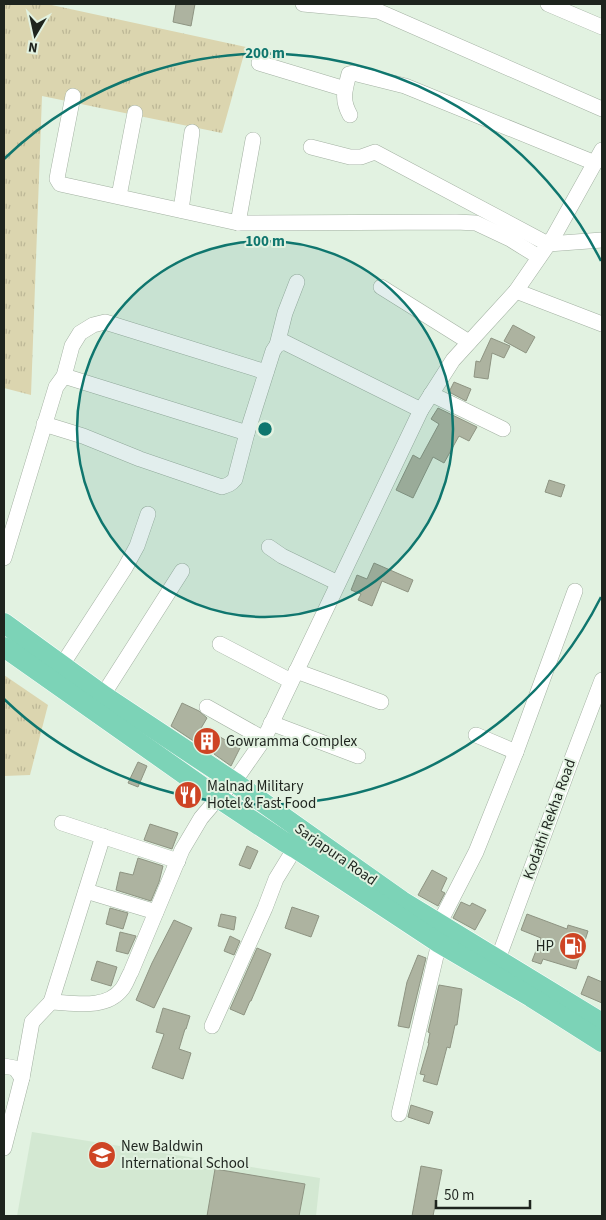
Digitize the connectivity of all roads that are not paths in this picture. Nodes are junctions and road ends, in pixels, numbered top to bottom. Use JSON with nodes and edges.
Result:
{"nodes":[{"id":1,"x":303,"y":4,"type":"edge"},
{"id":2,"x":548,"y":4,"type":"edge"},
{"id":3,"x":602,"y":27,"type":"edge"},
{"id":4,"x":259,"y":63,"type":"dead end"},
{"id":5,"x":345,"y":89,"type":"junction"},
{"id":6,"x":73,"y":96,"type":"dead end"},
{"id":7,"x":602,"y":109,"type":"edge"},
{"id":8,"x":135,"y":113,"type":"dead end"},
{"id":9,"x":350,"y":115,"type":"dead end"},
{"id":10,"x":192,"y":132,"type":"dead end"},
{"id":11,"x":252,"y":140,"type":"dead end"},
{"id":12,"x":311,"y":147,"type":"dead end"},
{"id":13,"x":602,"y":150,"type":"edge"},
{"id":14,"x":595,"y":163,"type":"junction"},
{"id":15,"x":120,"y":196,"type":"junction"},
{"id":16,"x":181,"y":210,"type":"junction"},
{"id":17,"x":238,"y":223,"type":"junction"},
{"id":18,"x":602,"y":240,"type":"edge"},
{"id":19,"x":548,"y":244,"type":"junction"},
{"id":20,"x":539,"y":257,"type":"junction"},
{"id":21,"x":297,"y":282,"type":"dead end"},
{"id":22,"x":381,"y":287,"type":"dead end"},
{"id":23,"x":516,"y":291,"type":"junction"},
{"id":24,"x":602,"y":324,"type":"edge"},
{"id":25,"x":470,"y":342,"type":"junction"},
{"id":26,"x":277,"y":344,"type":"junction"},
{"id":27,"x":266,"y":372,"type":"junction"},
{"id":28,"x":64,"y":376,"type":"junction"},
{"id":29,"x":431,"y":394,"type":"junction"},
{"id":30,"x":421,"y":410,"type":"junction"},
{"id":31,"x":44,"y":424,"type":"junction"},
{"id":32,"x":504,"y":429,"type":"dead end"},
{"id":33,"x":247,"y":433,"type":"junction"},
{"id":34,"x":148,"y":514,"type":"dead end"},
{"id":35,"x":269,"y":547,"type":"dead end"},
{"id":36,"x":4,"y":558,"type":"edge"},
{"id":37,"x":182,"y":572,"type":"dead end"},
{"id":38,"x":338,"y":583,"type":"junction"},
{"id":39,"x":575,"y":591,"type":"dead end"},
{"id":40,"x":4,"y":623,"type":"edge"},
{"id":41,"x":220,"y":644,"type":"dead end"},
{"id":42,"x":4,"y":647,"type":"edge"},
{"id":43,"x":62,"y":666,"type":"junction"},
{"id":44,"x":294,"y":676,"type":"junction"},
{"id":45,"x":602,"y":680,"type":"edge"},
{"id":46,"x":103,"y":695,"type":"junction"},
{"id":47,"x":381,"y":702,"type":"dead end"},
{"id":48,"x":207,"y":707,"type":"dead end"},
{"id":49,"x":271,"y":723,"type":"junction"},
{"id":50,"x":476,"y":734,"type":"dead end"},
{"id":51,"x":264,"y":739,"type":"junction"},
{"id":52,"x":516,"y":752,"type":"junction"},
{"id":53,"x":358,"y":756,"type":"dead end"},
{"id":54,"x":234,"y":782,"type":"junction"},
{"id":55,"x":218,"y":798,"type":"junction"},
{"id":56,"x":62,"y":823,"type":"dead end"},
{"id":57,"x":103,"y":836,"type":"junction"},
{"id":58,"x":295,"y":848,"type":"junction"},
{"id":59,"x":178,"y":861,"type":"junction"},
{"id":60,"x":86,"y":891,"type":"junction"},
{"id":61,"x":156,"y":912,"type":"junction"},
{"id":62,"x":439,"y":933,"type":"junction"},
{"id":63,"x":498,"y":959,"type":"junction"},
{"id":64,"x":51,"y":1002,"type":"junction"},
{"id":65,"x":602,"y":1023,"type":"edge"},
{"id":66,"x":212,"y":1026,"type":"dead end"},
{"id":67,"x":602,"y":1042,"type":"edge"},
{"id":68,"x":4,"y":1066,"type":"edge"},
{"id":69,"x":22,"y":1078,"type":"junction"},
{"id":70,"x":399,"y":1114,"type":"dead end"},
{"id":71,"x":4,"y":1148,"type":"edge"}],
"edges":[{"from":1,"to":7,"type":"street"},
{"from":2,"to":3,"type":"street"},
{"from":4,"to":5,"type":"street"},
{"from":5,"to":9,"type":"street"},
{"from":5,"to":14,"type":"street"},
{"from":6,"to":15,"type":"street"},
{"from":8,"to":15,"type":"street"},
{"from":10,"to":16,"type":"street"},
{"from":11,"to":17,"type":"street"},
{"from":12,"to":19,"type":"street"},
{"from":13,"to":14,"type":"street"},
{"from":14,"to":19,"type":"street"},
{"from":15,"to":16,"type":"street"},
{"from":16,"to":17,"type":"street"},
{"from":17,"to":20,"type":"street"},
{"from":18,"to":19,"type":"street"},
{"from":19,"to":20,"type":"street"},
{"from":20,"to":23,"type":"street"},
{"from":21,"to":26,"type":"street"},
{"from":22,"to":25,"type":"street"},
{"from":23,"to":24,"type":"street"},
{"from":23,"to":25,"type":"street"},
{"from":25,"to":29,"type":"street"},
{"from":26,"to":27,"type":"street"},
{"from":26,"to":30,"type":"street"},
{"from":27,"to":28,"type":"street"},
{"from":27,"to":33,"type":"street"},
{"from":28,"to":31,"type":"street"},
{"from":28,"to":33,"type":"street"},
{"from":29,"to":30,"type":"street"},
{"from":29,"to":32,"type":"street"},
{"from":30,"to":38,"type":"street"},
{"from":31,"to":33,"type":"street"},
{"from":31,"to":36,"type":"street"},
{"from":34,"to":43,"type":"street"},
{"from":35,"to":38,"type":"street"},
{"from":37,"to":46,"type":"street"},
{"from":38,"to":44,"type":"street"},
{"from":39,"to":52,"type":"street"},
{"from":40,"to":43,"type":"main road","name":"Sarjapura Road"},
{"from":41,"to":44,"type":"street"},
{"from":42,"to":55,"type":"main road","name":"Sarjapura Road"},
{"from":43,"to":46,"type":"main road","name":"Sarjapura Road"},
{"from":44,"to":47,"type":"street"},
{"from":44,"to":49,"type":"street"},
{"from":45,"to":63,"type":"street","name":"Kodathi Rekha Road"},
{"from":46,"to":54,"type":"main road","name":"Sarjapura Road"},
{"from":48,"to":51,"type":"street"},
{"from":49,"to":51,"type":"street"},
{"from":49,"to":53,"type":"street"},
{"from":50,"to":52,"type":"street"},
{"from":51,"to":54,"type":"street"},
{"from":52,"to":62,"type":"street"},
{"from":54,"to":55,"type":"street"},
{"from":54,"to":62,"type":"main road","name":"Sarjapura Road"},
{"from":55,"to":58,"type":"main road","name":"Sarjapura Road"},
{"from":55,"to":59,"type":"street"},
{"from":56,"to":57,"type":"street"},
{"from":57,"to":59,"type":"street"},
{"from":57,"to":60,"type":"street"},
{"from":58,"to":62,"type":"main road","name":"Sarjapura Road"},
{"from":58,"to":66,"type":"street"},
{"from":59,"to":61,"type":"street"},
{"from":60,"to":61,"type":"street"},
{"from":60,"to":64,"type":"street"},
{"from":61,"to":64,"type":"street"},
{"from":62,"to":63,"type":"main road","name":"Sarjapura Road"},
{"from":62,"to":67,"type":"main road","name":"Sarjapura Road"},
{"from":62,"to":70,"type":"street"},
{"from":63,"to":65,"type":"main road","name":"Sarjapura Road"},
{"from":64,"to":69,"type":"street"},
{"from":68,"to":69,"type":"street"},
{"from":69,"to":71,"type":"street"}]}
